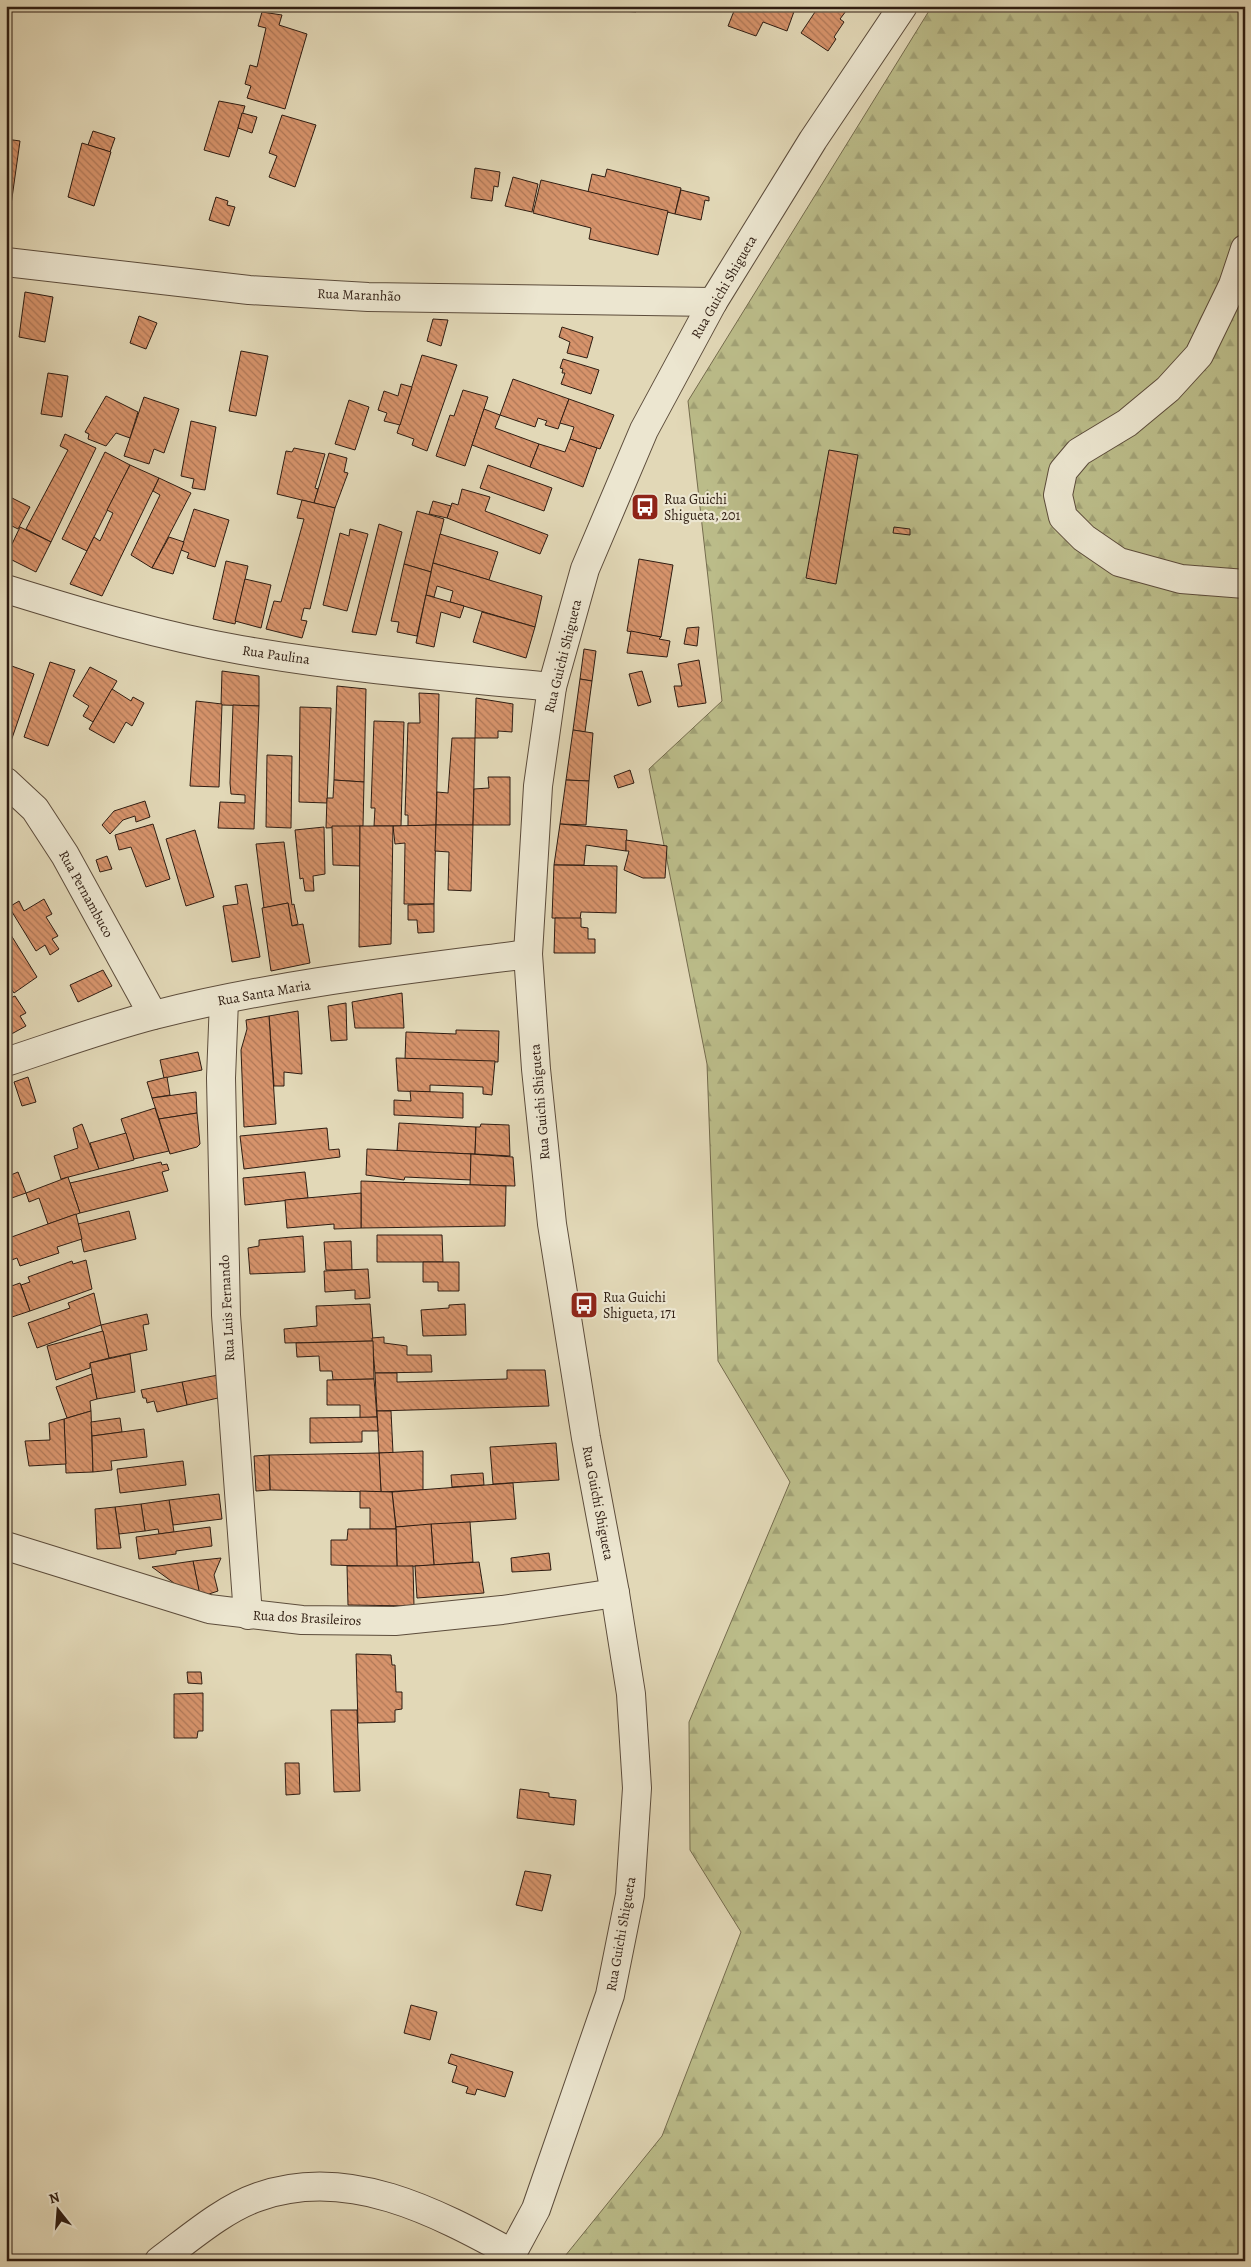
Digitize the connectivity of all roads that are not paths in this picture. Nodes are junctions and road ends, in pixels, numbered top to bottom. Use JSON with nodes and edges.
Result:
{"nodes":[{"id":1,"x":903,"y":6,"type":"edge"},
{"id":2,"x":1245,"y":249,"type":"edge"},
{"id":3,"x":6,"y":262,"type":"edge"},
{"id":4,"x":713,"y":302,"type":"junction"},
{"id":5,"x":1245,"y":584,"type":"edge"},
{"id":6,"x":6,"y":589,"type":"edge"},
{"id":7,"x":552,"y":687,"type":"junction"},
{"id":8,"x":6,"y":782,"type":"edge"},
{"id":9,"x":528,"y":954,"type":"junction"},
{"id":10,"x":224,"y":1000,"type":"junction"},
{"id":11,"x":153,"y":1016,"type":"junction"},
{"id":12,"x":6,"y":1062,"type":"edge"},
{"id":13,"x":6,"y":1546,"type":"edge"},
{"id":14,"x":615,"y":1593,"type":"junction"},
{"id":15,"x":248,"y":1615,"type":"junction"},
{"id":16,"x":511,"y":2257,"type":"edge"},
{"id":17,"x":159,"y":2261,"type":"edge"}],
"edges":[{"from":1,"to":4,"type":"street","name":"Rua Guichi Shigueta"},
{"from":2,"to":5,"type":"street"},
{"from":3,"to":4,"type":"street","name":"Rua Maranhão"},
{"from":4,"to":7,"type":"street","name":"Rua Guichi Shigueta"},
{"from":6,"to":7,"type":"street","name":"Rua Paulina"},
{"from":7,"to":9,"type":"street","name":"Rua Guichi Shigueta"},
{"from":8,"to":11,"type":"street","name":"Rua Pernambuco"},
{"from":9,"to":10,"type":"street","name":"Rua Santa Maria"},
{"from":9,"to":14,"type":"street","name":"Rua Guichi Shigueta"},
{"from":10,"to":11,"type":"street","name":"Rua Santa Maria"},
{"from":10,"to":15,"type":"street","name":"Rua Luis Fernando"},
{"from":11,"to":12,"type":"street","name":"Rua Santa Maria"},
{"from":13,"to":15,"type":"street","name":"Rua dos Brasileiros"},
{"from":14,"to":15,"type":"street","name":"Rua dos Brasileiros"},
{"from":14,"to":16,"type":"street","name":"Rua Guichi Shigueta"},
{"from":16,"to":17,"type":"street"}]}
